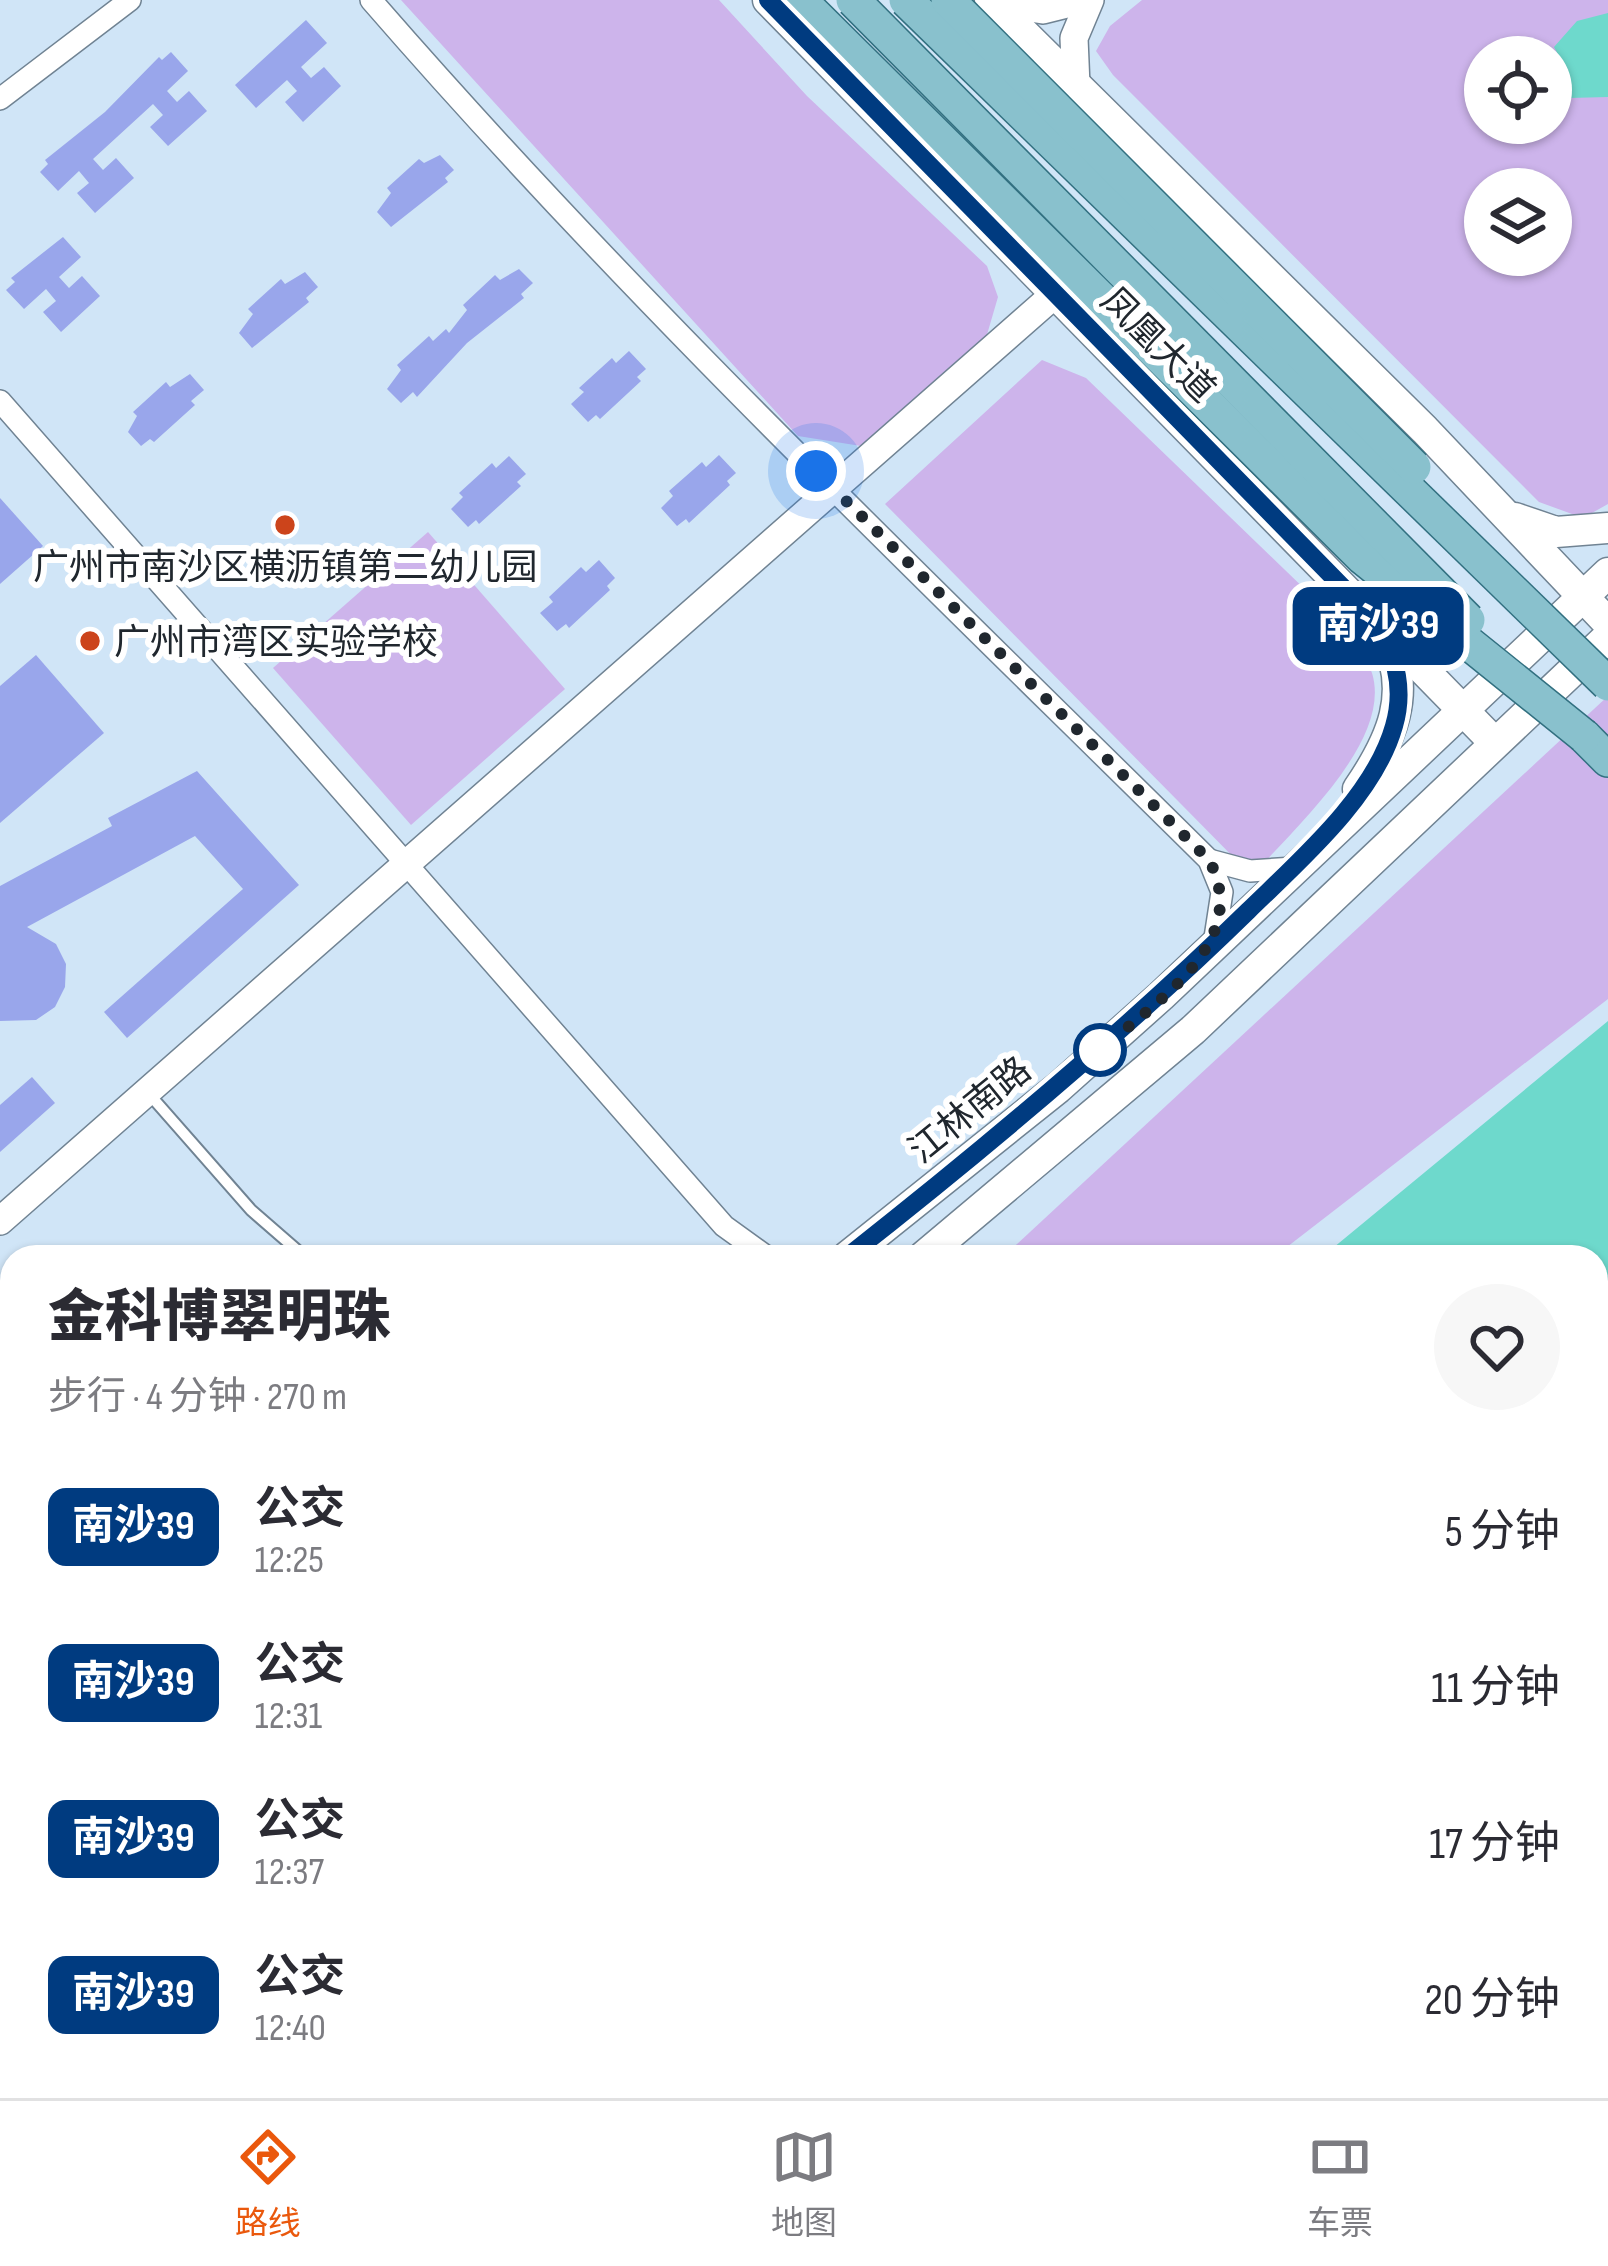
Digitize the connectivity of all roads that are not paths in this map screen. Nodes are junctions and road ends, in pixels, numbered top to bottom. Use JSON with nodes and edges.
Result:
{"nodes":[{"id":1,"x":130,"y":0,"type":"edge"},
{"id":2,"x":371,"y":0,"type":"edge"},
{"id":3,"x":768,"y":0,"type":"edge"},
{"id":4,"x":800,"y":0,"type":"edge"},
{"id":5,"x":854,"y":0,"type":"edge"},
{"id":6,"x":906,"y":0,"type":"edge"},
{"id":7,"x":948,"y":0,"type":"edge"},
{"id":8,"x":1086,"y":0,"type":"edge"},
{"id":9,"x":990,"y":1,"type":"edge"},
{"id":10,"x":1076,"y":86,"type":"junction"},
{"id":11,"x":0,"y":99,"type":"edge"},
{"id":12,"x":1055,"y":294,"type":"junction"},
{"id":13,"x":0,"y":401,"type":"edge"},
{"id":14,"x":833,"y":488,"type":"junction"},
{"id":15,"x":1504,"y":512,"type":"junction"},
{"id":16,"x":1608,"y":528,"type":"edge"},
{"id":17,"x":1608,"y":573,"type":"edge"},
{"id":18,"x":1583,"y":596,"type":"junction"},
{"id":19,"x":1370,"y":615,"type":"junction"},
{"id":20,"x":1608,"y":623,"type":"edge"},
{"id":21,"x":1608,"y":637,"type":"edge"},
{"id":22,"x":1608,"y":683,"type":"edge"},
{"id":23,"x":1462,"y":709,"type":"junction"},
{"id":24,"x":1495,"y":743,"type":"junction"},
{"id":25,"x":1596,"y":748,"type":"edge"},
{"id":26,"x":1322,"y":842,"type":"junction"},
{"id":27,"x":1209,"y":860,"type":"junction"},
{"id":28,"x":406,"y":864,"type":"junction"},
{"id":29,"x":1294,"y":868,"type":"junction"},
{"id":30,"x":1213,"y":945,"type":"junction"},
{"id":31,"x":147,"y":1092,"type":"junction"},
{"id":32,"x":0,"y":1221,"type":"edge"},
{"id":33,"x":724,"y":1226,"type":"junction"},
{"id":34,"x":291,"y":1245,"type":"edge"},
{"id":35,"x":730,"y":1245,"type":"edge"},
{"id":36,"x":750,"y":1245,"type":"edge"},
{"id":37,"x":863,"y":1245,"type":"edge"},
{"id":38,"x":937,"y":1245,"type":"edge"}],
"edges":[{"from":1,"to":11,"type":"street"},
{"from":2,"to":14,"type":"street"},
{"from":3,"to":12,"type":"main road","name":"凤凰大道"},
{"from":4,"to":25,"type":"main road","bridge":true},
{"from":5,"to":25,"type":"main road","name":"凤凰大道","bridge":true},
{"from":6,"to":22,"type":"main road","name":"凤凰大道","bridge":true},
{"from":7,"to":22,"type":"main road","bridge":true},
{"from":8,"to":9,"type":"street"},
{"from":8,"to":10,"type":"street"},
{"from":9,"to":10,"type":"main road"},
{"from":10,"to":15,"type":"main road"},
{"from":12,"to":14,"type":"street"},
{"from":12,"to":19,"type":"main road","name":"凤凰大道"},
{"from":13,"to":28,"type":"street"},
{"from":14,"to":27,"type":"street"},
{"from":14,"to":28,"type":"street"},
{"from":15,"to":16,"type":"main road"},
{"from":15,"to":18,"type":"main road"},
{"from":17,"to":18,"type":"main road","name":"江林南路"},
{"from":18,"to":20,"type":"main road"},
{"from":18,"to":23,"type":"main road","name":"江林南路"},
{"from":19,"to":23,"type":"main road","name":"凤凰大道"},
{"from":19,"to":26,"type":"main road"},
{"from":21,"to":24,"type":"main road"},
{"from":23,"to":24,"type":"main road","name":"凤凰大道"},
{"from":23,"to":26,"type":"main road","name":"江林南路"},
{"from":24,"to":38,"type":"main road"},
{"from":26,"to":29,"type":"main road","name":"江林南路"},
{"from":27,"to":29,"type":"street"},
{"from":27,"to":30,"type":"street"},
{"from":28,"to":31,"type":"street"},
{"from":28,"to":33,"type":"street"},
{"from":29,"to":30,"type":"main road","name":"江林南路"},
{"from":30,"to":37,"type":"main road","name":"江林南路"},
{"from":31,"to":32,"type":"street"},
{"from":31,"to":34,"type":"lane"},
{"from":33,"to":35,"type":"street"},
{"from":33,"to":36,"type":"street"}]}
